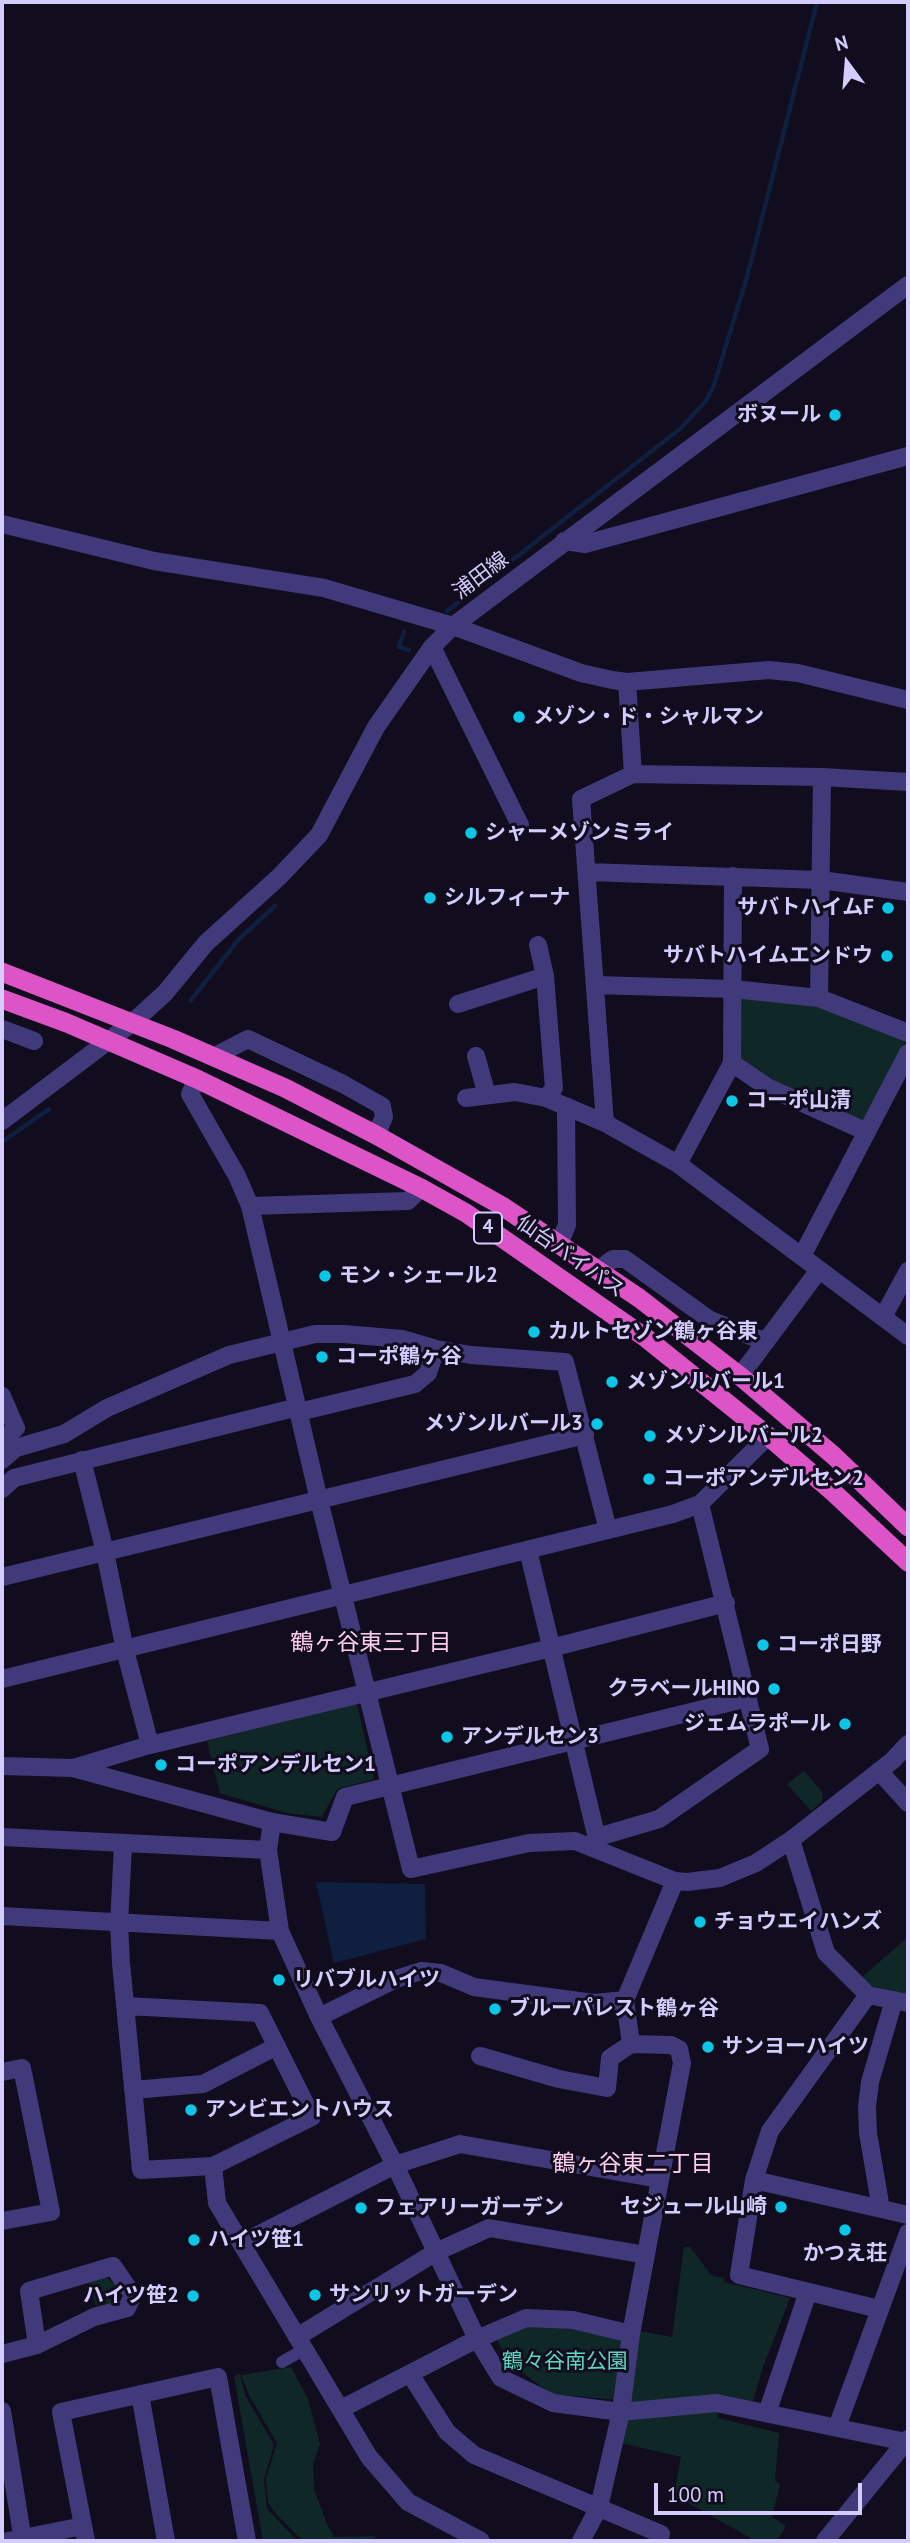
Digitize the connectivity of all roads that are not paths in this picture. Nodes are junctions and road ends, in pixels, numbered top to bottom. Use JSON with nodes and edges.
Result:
{"nodes":[{"id":1,"x":908,"y":285,"type":"edge"},
{"id":2,"x":908,"y":456,"type":"edge"},
{"id":3,"x":2,"y":524,"type":"edge"},
{"id":4,"x":564,"y":541,"type":"junction"},
{"id":5,"x":453,"y":626,"type":"junction"},
{"id":6,"x":432,"y":647,"type":"junction"},
{"id":7,"x":627,"y":682,"type":"junction"},
{"id":8,"x":908,"y":700,"type":"edge"},
{"id":9,"x":634,"y":774,"type":"junction"},
{"id":10,"x":822,"y":778,"type":"junction"},
{"id":11,"x":908,"y":782,"type":"edge"},
{"id":12,"x":520,"y":825,"type":"dead end"},
{"id":13,"x":586,"y":872,"type":"junction"},
{"id":14,"x":733,"y":876,"type":"junction"},
{"id":15,"x":821,"y":880,"type":"junction"},
{"id":16,"x":908,"y":892,"type":"edge"},
{"id":17,"x":538,"y":945,"type":"dead end"},
{"id":18,"x":2,"y":972,"type":"edge"},
{"id":19,"x":545,"y":976,"type":"junction"},
{"id":20,"x":595,"y":985,"type":"junction"},
{"id":21,"x":733,"y":989,"type":"junction"},
{"id":22,"x":819,"y":998,"type":"junction"},
{"id":23,"x":2,"y":999,"type":"edge"},
{"id":24,"x":467,"y":1004,"type":"dead end"},
{"id":25,"x":132,"y":1023,"type":"junction"},
{"id":26,"x":2,"y":1029,"type":"edge"},
{"id":27,"x":908,"y":1033,"type":"edge"},
{"id":28,"x":34,"y":1041,"type":"dead end"},
{"id":29,"x":108,"y":1041,"type":"junction"},
{"id":30,"x":908,"y":1053,"type":"edge"},
{"id":31,"x":476,"y":1056,"type":"dead end"},
{"id":32,"x":213,"y":1057,"type":"junction"},
{"id":33,"x":732,"y":1063,"type":"junction"},
{"id":34,"x":197,"y":1079,"type":"junction"},
{"id":35,"x":487,"y":1095,"type":"junction"},
{"id":36,"x":466,"y":1098,"type":"dead end"},
{"id":37,"x":546,"y":1098,"type":"junction"},
{"id":38,"x":566,"y":1106,"type":"junction"},
{"id":39,"x":2,"y":1121,"type":"edge"},
{"id":40,"x":605,"y":1123,"type":"junction"},
{"id":41,"x":867,"y":1132,"type":"junction"},
{"id":42,"x":376,"y":1135,"type":"junction"},
{"id":43,"x":678,"y":1164,"type":"junction"},
{"id":44,"x":421,"y":1188,"type":"junction"},
{"id":45,"x":250,"y":1206,"type":"junction"},
{"id":46,"x":559,"y":1244,"type":"junction"},
{"id":47,"x":802,"y":1256,"type":"junction"},
{"id":48,"x":598,"y":1270,"type":"junction"},
{"id":49,"x":820,"y":1270,"type":"junction"},
{"id":50,"x":908,"y":1271,"type":"edge"},
{"id":51,"x":883,"y":1317,"type":"junction"},
{"id":52,"x":908,"y":1336,"type":"edge"},
{"id":53,"x":283,"y":1342,"type":"junction"},
{"id":54,"x":766,"y":1342,"type":"junction"},
{"id":55,"x":436,"y":1349,"type":"junction"},
{"id":56,"x":740,"y":1376,"type":"junction"},
{"id":57,"x":2,"y":1396,"type":"edge"},
{"id":58,"x":298,"y":1409,"type":"junction"},
{"id":59,"x":584,"y":1435,"type":"junction"},
{"id":60,"x":768,"y":1436,"type":"junction"},
{"id":61,"x":2,"y":1440,"type":"edge"},
{"id":62,"x":2,"y":1460,"type":"edge"},
{"id":63,"x":82,"y":1460,"type":"junction"},
{"id":64,"x":2,"y":1489,"type":"edge"},
{"id":65,"x":319,"y":1500,"type":"junction"},
{"id":66,"x":699,"y":1504,"type":"junction"},
{"id":67,"x":908,"y":1527,"type":"edge"},
{"id":68,"x":608,"y":1530,"type":"junction"},
{"id":69,"x":528,"y":1550,"type":"junction"},
{"id":70,"x":105,"y":1552,"type":"junction"},
{"id":71,"x":908,"y":1562,"type":"edge"},
{"id":72,"x":2,"y":1577,"type":"edge"},
{"id":73,"x":343,"y":1597,"type":"junction"},
{"id":74,"x":726,"y":1603,"type":"junction"},
{"id":75,"x":551,"y":1648,"type":"junction"},
{"id":76,"x":125,"y":1650,"type":"junction"},
{"id":77,"x":2,"y":1679,"type":"edge"},
{"id":78,"x":367,"y":1692,"type":"junction"},
{"id":79,"x":748,"y":1698,"type":"junction"},
{"id":80,"x":573,"y":1741,"type":"junction"},
{"id":81,"x":908,"y":1744,"type":"edge"},
{"id":82,"x":149,"y":1745,"type":"junction"},
{"id":83,"x":2,"y":1766,"type":"edge"},
{"id":84,"x":73,"y":1768,"type":"junction"},
{"id":85,"x":879,"y":1771,"type":"junction"},
{"id":86,"x":391,"y":1786,"type":"junction"},
{"id":87,"x":908,"y":1803,"type":"edge"},
{"id":88,"x":272,"y":1822,"type":"junction"},
{"id":89,"x":2,"y":1837,"type":"edge"},
{"id":90,"x":791,"y":1840,"type":"junction"},
{"id":91,"x":599,"y":1844,"type":"junction"},
{"id":92,"x":123,"y":1845,"type":"junction"},
{"id":93,"x":268,"y":1850,"type":"junction"},
{"id":94,"x":675,"y":1881,"type":"junction"},
{"id":95,"x":2,"y":1916,"type":"edge"},
{"id":96,"x":119,"y":1924,"type":"junction"},
{"id":97,"x":280,"y":1931,"type":"junction"},
{"id":98,"x":869,"y":1995,"type":"junction"},
{"id":99,"x":625,"y":2000,"type":"junction"},
{"id":100,"x":901,"y":2002,"type":"edge"},
{"id":101,"x":126,"y":2006,"type":"junction"},
{"id":102,"x":318,"y":2017,"type":"junction"},
{"id":103,"x":631,"y":2044,"type":"junction"},
{"id":104,"x":277,"y":2046,"type":"junction"},
{"id":105,"x":480,"y":2056,"type":"dead end"},
{"id":106,"x":2,"y":2072,"type":"edge"},
{"id":107,"x":133,"y":2090,"type":"junction"},
{"id":108,"x":395,"y":2165,"type":"junction"},
{"id":109,"x":213,"y":2166,"type":"junction"},
{"id":110,"x":659,"y":2179,"type":"junction"},
{"id":111,"x":754,"y":2180,"type":"junction"},
{"id":112,"x":881,"y":2209,"type":"junction"},
{"id":113,"x":908,"y":2215,"type":"edge"},
{"id":114,"x":2,"y":2221,"type":"edge"},
{"id":115,"x":908,"y":2232,"type":"edge"},
{"id":116,"x":242,"y":2244,"type":"junction"},
{"id":117,"x":436,"y":2252,"type":"junction"},
{"id":118,"x":646,"y":2255,"type":"junction"},
{"id":119,"x":808,"y":2292,"type":"junction"},
{"id":120,"x":879,"y":2309,"type":"junction"},
{"id":121,"x":631,"y":2334,"type":"junction"},
{"id":122,"x":477,"y":2339,"type":"junction"},
{"id":123,"x":301,"y":2343,"type":"junction"},
{"id":124,"x":37,"y":2345,"type":"junction"},
{"id":125,"x":2,"y":2354,"type":"edge"},
{"id":126,"x":282,"y":2362,"type":"dead end"},
{"id":127,"x":410,"y":2374,"type":"junction"},
{"id":128,"x":141,"y":2394,"type":"junction"},
{"id":129,"x":341,"y":2409,"type":"junction"},
{"id":130,"x":2,"y":2411,"type":"edge"},
{"id":131,"x":621,"y":2412,"type":"junction"},
{"id":132,"x":767,"y":2413,"type":"junction"},
{"id":133,"x":837,"y":2427,"type":"junction"},
{"id":134,"x":4,"y":2434,"type":"edge"},
{"id":135,"x":907,"y":2440,"type":"edge"},
{"id":136,"x":9,"y":2506,"type":"edge"},
{"id":137,"x":599,"y":2507,"type":"junction"},
{"id":138,"x":85,"y":2533,"type":"edge"},
{"id":139,"x":18,"y":2540,"type":"edge"},
{"id":140,"x":166,"y":2541,"type":"edge"},
{"id":141,"x":247,"y":2541,"type":"edge"},
{"id":142,"x":481,"y":2541,"type":"edge"},
{"id":143,"x":581,"y":2541,"type":"edge"},
{"id":144,"x":658,"y":2541,"type":"edge"},
{"id":145,"x":825,"y":2541,"type":"edge"}],
"edges":[{"from":1,"to":4,"type":"street","name":"浦田線"},
{"from":2,"to":4,"type":"street"},
{"from":3,"to":5,"type":"street","name":"浦田線"},
{"from":4,"to":5,"type":"street","name":"浦田線"},
{"from":5,"to":6,"type":"street"},
{"from":5,"to":7,"type":"street"},
{"from":6,"to":12,"type":"street"},
{"from":6,"to":25,"type":"street"},
{"from":7,"to":8,"type":"street"},
{"from":7,"to":9,"type":"street"},
{"from":9,"to":10,"type":"street"},
{"from":9,"to":13,"type":"street"},
{"from":10,"to":11,"type":"street"},
{"from":10,"to":15,"type":"street"},
{"from":13,"to":14,"type":"street"},
{"from":13,"to":20,"type":"street"},
{"from":14,"to":15,"type":"street"},
{"from":14,"to":21,"type":"street"},
{"from":15,"to":16,"type":"street"},
{"from":15,"to":22,"type":"street"},
{"from":17,"to":19,"type":"street"},
{"from":18,"to":25,"type":"highway","name":"仙台バイパス","number":"4"},
{"from":19,"to":24,"type":"street"},
{"from":19,"to":37,"type":"street"},
{"from":20,"to":21,"type":"street"},
{"from":20,"to":40,"type":"street"},
{"from":21,"to":22,"type":"street"},
{"from":21,"to":33,"type":"street"},
{"from":22,"to":27,"type":"street"},
{"from":23,"to":29,"type":"highway","name":"仙台バイパス","number":"4"},
{"from":25,"to":29,"type":"street"},
{"from":25,"to":32,"type":"highway","name":"仙台バイパス","number":"4"},
{"from":26,"to":28,"type":"street"},
{"from":29,"to":34,"type":"highway","name":"仙台バイパス","number":"4"},
{"from":29,"to":39,"type":"street"},
{"from":30,"to":41,"type":"street"},
{"from":31,"to":35,"type":"street"},
{"from":32,"to":42,"type":"highway","name":"仙台バイパス","number":"4"},
{"from":32,"to":42,"type":"street"},
{"from":33,"to":41,"type":"street"},
{"from":33,"to":43,"type":"street"},
{"from":34,"to":44,"type":"highway","name":"仙台バイパス","number":"4"},
{"from":34,"to":45,"type":"street"},
{"from":35,"to":36,"type":"street"},
{"from":35,"to":37,"type":"street"},
{"from":37,"to":38,"type":"street"},
{"from":38,"to":40,"type":"street"},
{"from":38,"to":46,"type":"street"},
{"from":40,"to":43,"type":"street"},
{"from":41,"to":47,"type":"street"},
{"from":42,"to":46,"type":"highway","name":"仙台バイパス","number":"4"},
{"from":43,"to":47,"type":"street"},
{"from":44,"to":45,"type":"street"},
{"from":44,"to":60,"type":"highway","name":"仙台バイパス","number":"4"},
{"from":45,"to":53,"type":"street"},
{"from":46,"to":48,"type":"highway","name":"仙台バイパス","number":"4"},
{"from":47,"to":49,"type":"street"},
{"from":48,"to":54,"type":"street"},
{"from":48,"to":56,"type":"highway","name":"仙台バイパス","number":"4"},
{"from":49,"to":51,"type":"street"},
{"from":49,"to":54,"type":"street"},
{"from":50,"to":51,"type":"street"},
{"from":51,"to":52,"type":"street"},
{"from":53,"to":55,"type":"street"},
{"from":53,"to":58,"type":"street"},
{"from":53,"to":62,"type":"street"},
{"from":54,"to":56,"type":"street"},
{"from":55,"to":58,"type":"street"},
{"from":55,"to":59,"type":"street"},
{"from":56,"to":67,"type":"highway","name":"仙台バイパス","number":"4"},
{"from":57,"to":61,"type":"street"},
{"from":58,"to":63,"type":"street"},
{"from":58,"to":65,"type":"street"},
{"from":59,"to":65,"type":"street"},
{"from":59,"to":68,"type":"street"},
{"from":60,"to":66,"type":"street"},
{"from":60,"to":71,"type":"highway","name":"仙台バイパス","number":"4"},
{"from":63,"to":64,"type":"street"},
{"from":63,"to":70,"type":"street"},
{"from":65,"to":70,"type":"street"},
{"from":65,"to":73,"type":"street"},
{"from":66,"to":68,"type":"street"},
{"from":66,"to":74,"type":"street"},
{"from":68,"to":69,"type":"street"},
{"from":69,"to":73,"type":"street"},
{"from":69,"to":75,"type":"street"},
{"from":70,"to":72,"type":"street"},
{"from":70,"to":76,"type":"street"},
{"from":73,"to":76,"type":"street"},
{"from":73,"to":78,"type":"street"},
{"from":74,"to":75,"type":"street"},
{"from":74,"to":79,"type":"street"},
{"from":75,"to":78,"type":"street"},
{"from":75,"to":80,"type":"street"},
{"from":76,"to":77,"type":"street"},
{"from":76,"to":82,"type":"street"},
{"from":78,"to":82,"type":"street"},
{"from":78,"to":86,"type":"street"},
{"from":79,"to":80,"type":"street"},
{"from":79,"to":91,"type":"street"},
{"from":80,"to":86,"type":"street"},
{"from":80,"to":91,"type":"street"},
{"from":81,"to":85,"type":"street"},
{"from":82,"to":84,"type":"street"},
{"from":83,"to":84,"type":"street"},
{"from":84,"to":88,"type":"street"},
{"from":85,"to":87,"type":"street"},
{"from":85,"to":90,"type":"street"},
{"from":86,"to":88,"type":"street"},
{"from":86,"to":91,"type":"street"},
{"from":88,"to":93,"type":"street"},
{"from":89,"to":92,"type":"street"},
{"from":90,"to":94,"type":"street"},
{"from":90,"to":98,"type":"street"},
{"from":91,"to":94,"type":"street"},
{"from":92,"to":93,"type":"street"},
{"from":92,"to":96,"type":"street"},
{"from":93,"to":97,"type":"street"},
{"from":94,"to":99,"type":"street"},
{"from":95,"to":96,"type":"street"},
{"from":96,"to":97,"type":"street"},
{"from":96,"to":101,"type":"street"},
{"from":97,"to":102,"type":"street"},
{"from":98,"to":100,"type":"street"},
{"from":98,"to":111,"type":"street"},
{"from":99,"to":102,"type":"street"},
{"from":99,"to":103,"type":"street"},
{"from":100,"to":112,"type":"street"},
{"from":101,"to":104,"type":"street"},
{"from":101,"to":107,"type":"street"},
{"from":102,"to":108,"type":"street"},
{"from":103,"to":105,"type":"street"},
{"from":103,"to":110,"type":"street"},
{"from":104,"to":107,"type":"street"},
{"from":104,"to":109,"type":"street"},
{"from":106,"to":114,"type":"street"},
{"from":107,"to":109,"type":"street"},
{"from":108,"to":110,"type":"street"},
{"from":108,"to":116,"type":"street"},
{"from":108,"to":117,"type":"street"},
{"from":109,"to":116,"type":"street"},
{"from":110,"to":118,"type":"street"},
{"from":111,"to":112,"type":"street"},
{"from":111,"to":119,"type":"street"},
{"from":112,"to":113,"type":"street"},
{"from":115,"to":120,"type":"street"},
{"from":116,"to":123,"type":"street"},
{"from":117,"to":118,"type":"street"},
{"from":117,"to":122,"type":"street"},
{"from":117,"to":123,"type":"street"},
{"from":118,"to":121,"type":"street"},
{"from":119,"to":120,"type":"street"},
{"from":119,"to":132,"type":"street"},
{"from":120,"to":133,"type":"street"},
{"from":121,"to":122,"type":"street"},
{"from":121,"to":131,"type":"street"},
{"from":122,"to":127,"type":"street"},
{"from":122,"to":131,"type":"street"},
{"from":123,"to":126,"type":"street"},
{"from":123,"to":129,"type":"street"},
{"from":124,"to":124,"type":"street"},
{"from":124,"to":125,"type":"street"},
{"from":127,"to":129,"type":"street"},
{"from":127,"to":137,"type":"street"},
{"from":128,"to":138,"type":"street"},
{"from":128,"to":140,"type":"street"},
{"from":128,"to":141,"type":"street"},
{"from":129,"to":142,"type":"street"},
{"from":130,"to":134,"type":"street"},
{"from":131,"to":132,"type":"street"},
{"from":131,"to":137,"type":"street"},
{"from":132,"to":133,"type":"street"},
{"from":133,"to":135,"type":"street"},
{"from":134,"to":136,"type":"street"},
{"from":135,"to":145,"type":"street"},
{"from":136,"to":139,"type":"street"},
{"from":137,"to":143,"type":"street"},
{"from":137,"to":144,"type":"street"},
{"from":138,"to":139,"type":"street"}]}
